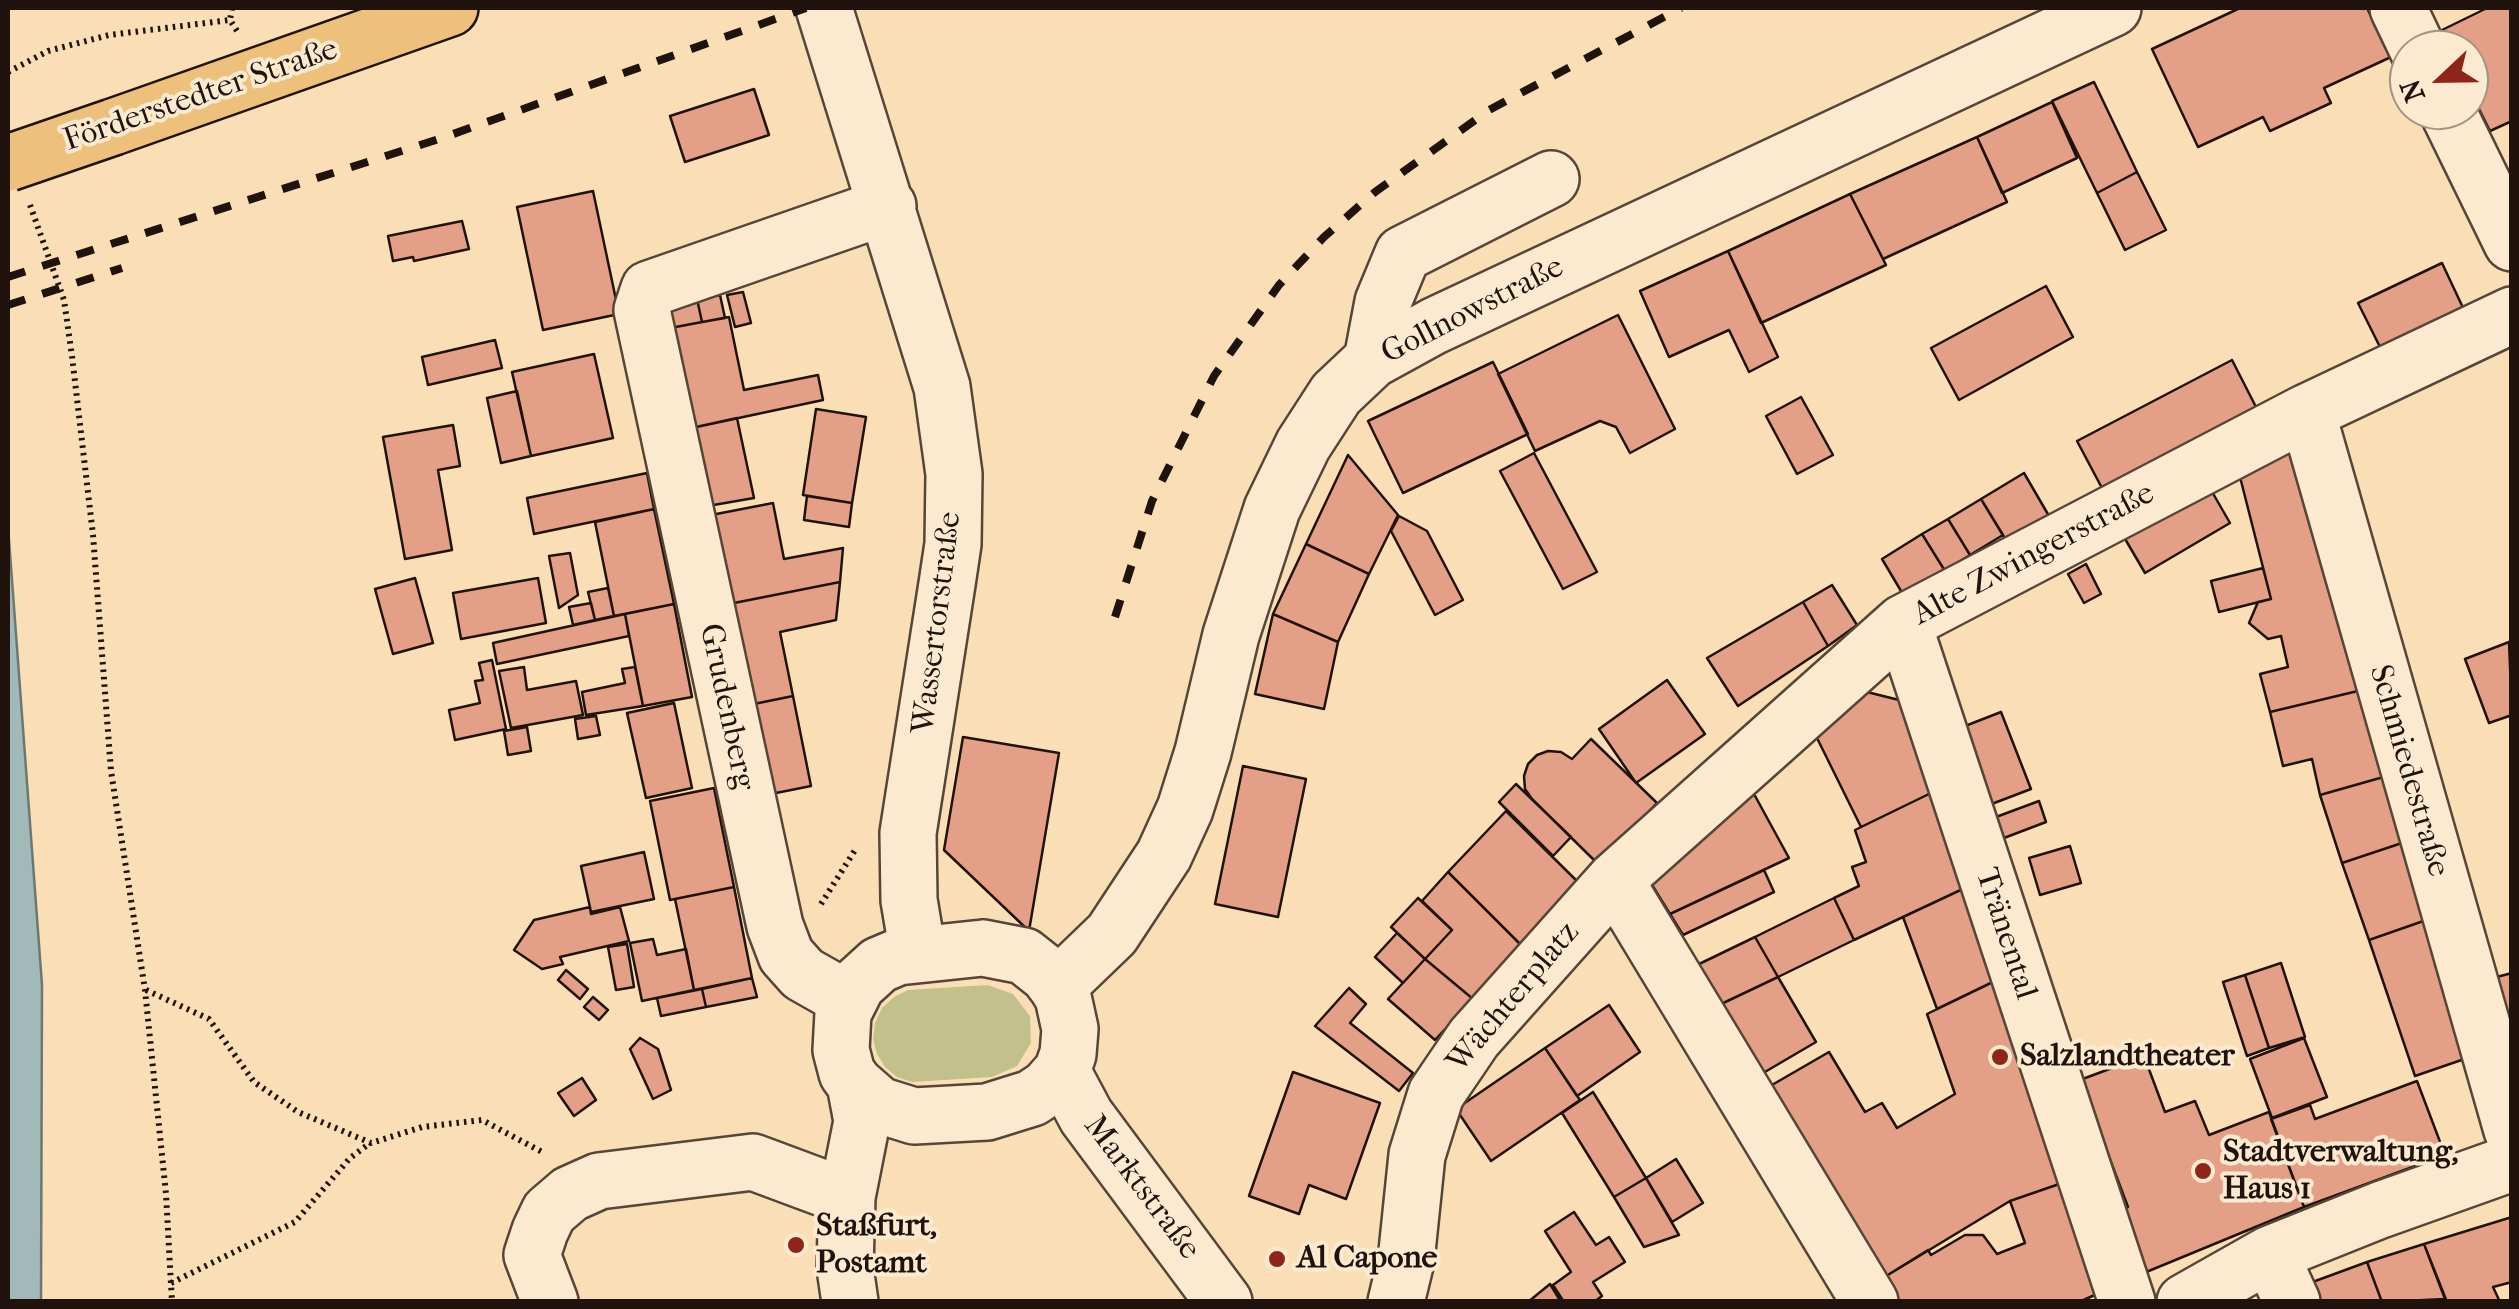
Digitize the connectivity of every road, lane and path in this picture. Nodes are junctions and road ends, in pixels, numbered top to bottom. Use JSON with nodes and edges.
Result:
{"nodes":[{"id":1,"x":232,"y":8,"type":"edge"},
{"id":2,"x":450,"y":8,"type":"edge"},
{"id":3,"x":824,"y":8,"type":"edge"},
{"id":4,"x":2112,"y":8,"type":"edge"},
{"id":5,"x":8,"y":72,"type":"edge"},
{"id":6,"x":2457,"y":130,"type":"edge"},
{"id":7,"x":16,"y":176,"type":"edge"},
{"id":8,"x":1551,"y":179,"type":"dead end"},
{"id":9,"x":888,"y":206,"type":"junction"},
{"id":10,"x":2512,"y":243,"type":"edge"},
{"id":11,"x":2512,"y":315,"type":"edge"},
{"id":12,"x":1372,"y":360,"type":"junction"},
{"id":13,"x":2307,"y":412,"type":"junction"},
{"id":14,"x":1903,"y":623,"type":"junction"},
{"id":15,"x":1615,"y":880,"type":"junction"},
{"id":16,"x":918,"y":954,"type":"junction"},
{"id":17,"x":1057,"y":987,"type":"junction"},
{"id":18,"x":145,"y":990,"type":"junction"},
{"id":19,"x":848,"y":1000,"type":"junction"},
{"id":20,"x":1062,"y":1071,"type":"junction"},
{"id":21,"x":855,"y":1084,"type":"junction"},
{"id":22,"x":2512,"y":1130,"type":"edge"},
{"id":23,"x":371,"y":1143,"type":"junction"},
{"id":24,"x":558,"y":1160,"type":"dead end"},
{"id":25,"x":2512,"y":1163,"type":"edge"},
{"id":26,"x":847,"y":1197,"type":"junction"},
{"id":27,"x":2281,"y":1278,"type":"edge"},
{"id":28,"x":170,"y":1284,"type":"junction"},
{"id":29,"x":172,"y":1302,"type":"edge"},
{"id":30,"x":550,"y":1302,"type":"edge"},
{"id":31,"x":850,"y":1302,"type":"edge"},
{"id":32,"x":1224,"y":1302,"type":"edge"},
{"id":33,"x":1396,"y":1302,"type":"edge"},
{"id":34,"x":1870,"y":1302,"type":"edge"},
{"id":35,"x":2127,"y":1302,"type":"edge"},
{"id":36,"x":2185,"y":1302,"type":"edge"}],
"edges":[{"from":1,"to":5,"type":"path"},
{"from":2,"to":7,"type":"main road","name":"Förderstedter Straße","bridge":true},
{"from":3,"to":9,"type":"street","name":"Wassertorstraße"},
{"from":4,"to":12,"type":"street","name":"Gollnowstraße"},
{"from":6,"to":10,"type":"street"},
{"from":7,"to":18,"type":"path"},
{"from":8,"to":12,"type":"street"},
{"from":9,"to":16,"type":"street","name":"Wassertorstraße"},
{"from":9,"to":19,"type":"street","name":"Grudenberg"},
{"from":11,"to":13,"type":"street","name":"Alte Zwingerstraße"},
{"from":12,"to":17,"type":"street","name":"Gollnowstraße"},
{"from":13,"to":14,"type":"street","name":"Alte Zwingerstraße"},
{"from":13,"to":22,"type":"street","name":"Schmiedestraße"},
{"from":14,"to":15,"type":"street","name":"Alte Zwingerstraße"},
{"from":14,"to":35,"type":"street","name":"Tränental"},
{"from":15,"to":33,"type":"street","name":"Wächterplatz"},
{"from":15,"to":34,"type":"street"},
{"from":16,"to":17,"type":"street"},
{"from":16,"to":19,"type":"street"},
{"from":17,"to":20,"type":"street"},
{"from":18,"to":23,"type":"path"},
{"from":18,"to":28,"type":"path"},
{"from":19,"to":21,"type":"street"},
{"from":20,"to":21,"type":"street"},
{"from":20,"to":32,"type":"street","name":"Marktstraße"},
{"from":21,"to":26,"type":"street"},
{"from":23,"to":24,"type":"path"},
{"from":23,"to":28,"type":"path"},
{"from":25,"to":27,"type":"street"},
{"from":26,"to":30,"type":"street"},
{"from":26,"to":31,"type":"street"},
{"from":27,"to":36,"type":"street"},
{"from":28,"to":29,"type":"path"}]}
